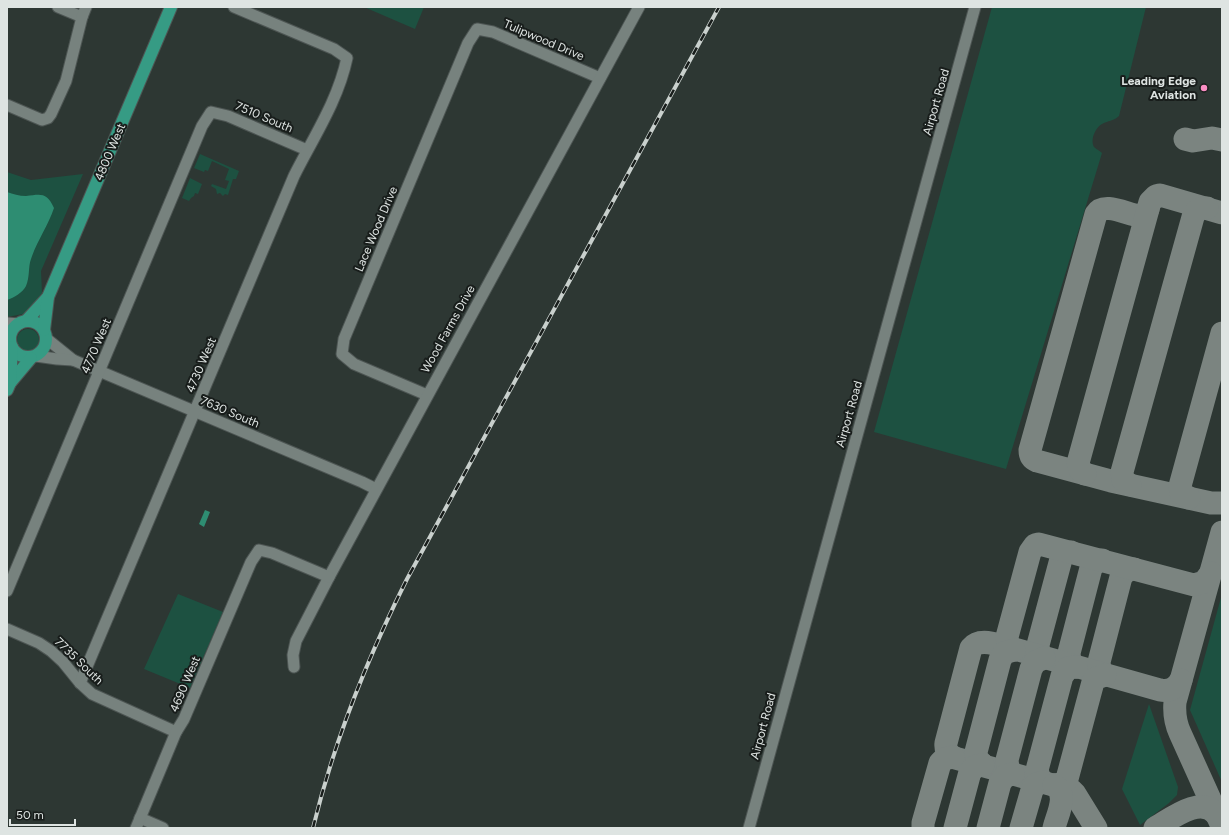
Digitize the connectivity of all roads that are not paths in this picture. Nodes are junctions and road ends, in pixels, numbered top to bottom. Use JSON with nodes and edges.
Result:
{"nodes":[{"id":1,"x":58,"y":7,"type":"edge"},
{"id":2,"x":171,"y":7,"type":"edge"},
{"id":3,"x":234,"y":7,"type":"edge"},
{"id":4,"x":639,"y":7,"type":"edge"},
{"id":5,"x":976,"y":7,"type":"edge"},
{"id":6,"x":84,"y":12,"type":"edge"},
{"id":7,"x":477,"y":28,"type":"joint"},
{"id":8,"x":600,"y":78,"type":"junction"},
{"id":9,"x":7,"y":105,"type":"edge"},
{"id":10,"x":211,"y":112,"type":"joint"},
{"id":11,"x":307,"y":150,"type":"junction"},
{"id":12,"x":48,"y":297,"type":"junction"},
{"id":13,"x":17,"y":323,"type":"edge"},
{"id":14,"x":45,"y":334,"type":"junction"},
{"id":15,"x":10,"y":341,"type":"edge"},
{"id":16,"x":33,"y":357,"type":"junction"},
{"id":17,"x":73,"y":360,"type":"junction"},
{"id":18,"x":100,"y":371,"type":"junction"},
{"id":19,"x":8,"y":386,"type":"edge"},
{"id":20,"x":427,"y":394,"type":"junction"},
{"id":21,"x":195,"y":411,"type":"junction"},
{"id":22,"x":376,"y":489,"type":"junction"},
{"id":23,"x":329,"y":577,"type":"junction"},
{"id":24,"x":7,"y":591,"type":"edge"},
{"id":25,"x":7,"y":628,"type":"edge"},
{"id":26,"x":294,"y":667,"type":"dead end"},
{"id":27,"x":80,"y":683,"type":"junction"},
{"id":28,"x":176,"y":732,"type":"junction"},
{"id":29,"x":138,"y":823,"type":"edge"},
{"id":30,"x":163,"y":828,"type":"edge"},
{"id":31,"x":749,"y":828,"type":"edge"}],
"edges":[{"from":1,"to":6,"type":"street"},
{"from":2,"to":12,"type":"main road","name":"4800 West"},
{"from":3,"to":11,"type":"street","name":"4730 West"},
{"from":4,"to":8,"type":"street","name":"Wood Farms Drive"},
{"from":5,"to":31,"type":"street","name":"Airport Road"},
{"from":6,"to":9,"type":"street"},
{"from":7,"to":8,"type":"street","name":"Tulipwood Drive"},
{"from":7,"to":20,"type":"street","name":"Lace Wood Drive"},
{"from":8,"to":20,"type":"street","name":"Wood Farms Drive"},
{"from":10,"to":11,"type":"street","name":"7510 South"},
{"from":10,"to":18,"type":"street","name":"4770 West"},
{"from":11,"to":21,"type":"street","name":"4730 West"},
{"from":12,"to":13,"type":"main road","name":"4800 West"},
{"from":12,"to":14,"type":"main road","name":"4800 West"},
{"from":13,"to":14,"type":"main road"},
{"from":13,"to":15,"type":"main road","name":"4800 West"},
{"from":14,"to":16,"type":"main road","name":"4800 West"},
{"from":14,"to":17,"type":"street","name":"7630 South"},
{"from":15,"to":16,"type":"main road"},
{"from":15,"to":19,"type":"main road","name":"4800 West"},
{"from":16,"to":17,"type":"street","name":"7630 South"},
{"from":16,"to":19,"type":"main road","name":"4800 West"},
{"from":17,"to":18,"type":"street","name":"7630 South"},
{"from":18,"to":21,"type":"street","name":"7630 South"},
{"from":18,"to":24,"type":"street","name":"4770 West"},
{"from":20,"to":22,"type":"street","name":"Wood Farms Drive"},
{"from":21,"to":22,"type":"street","name":"7630 South"},
{"from":21,"to":27,"type":"street","name":"4730 West"},
{"from":22,"to":23,"type":"street","name":"Wood Farms Drive"},
{"from":23,"to":26,"type":"street","name":"Wood Farms Drive"},
{"from":23,"to":28,"type":"street","name":"4690 West"},
{"from":25,"to":27,"type":"street","name":"7735 South"},
{"from":27,"to":28,"type":"street","name":"7735 South"},
{"from":28,"to":29,"type":"street","name":"4690 West"},
{"from":29,"to":30,"type":"street"}]}
